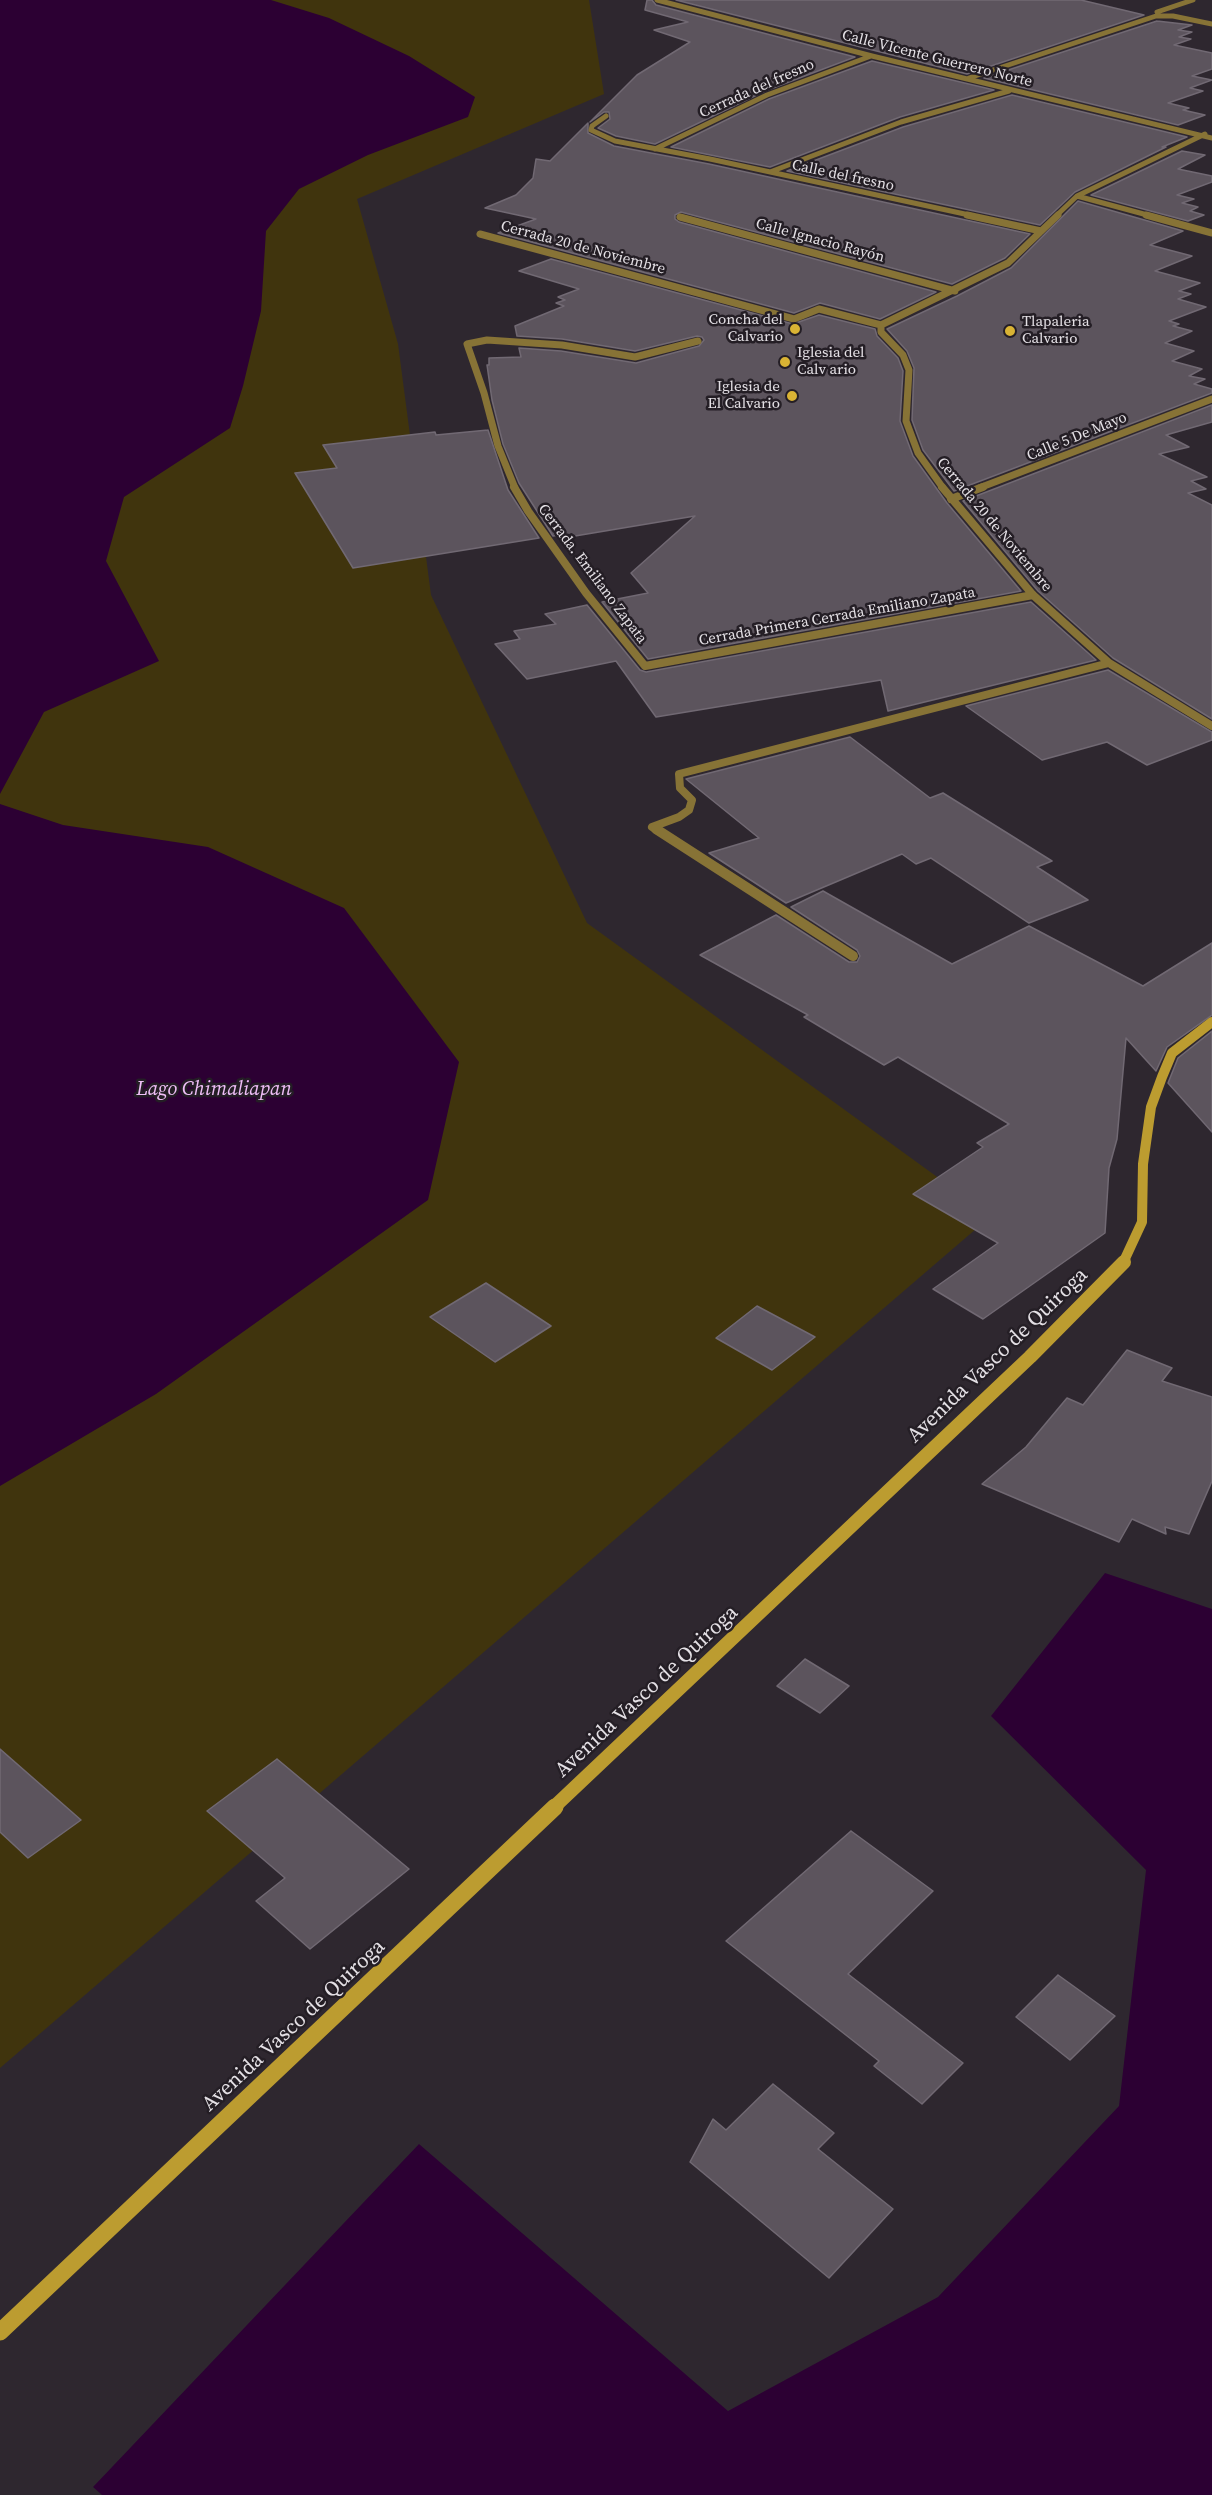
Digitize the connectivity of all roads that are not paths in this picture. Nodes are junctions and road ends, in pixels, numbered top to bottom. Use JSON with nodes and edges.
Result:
{"nodes":[{"id":1,"x":657,"y":0,"type":"edge"},
{"id":2,"x":1193,"y":0,"type":"edge"},
{"id":3,"x":690,"y":3,"type":"dead end"},
{"id":4,"x":684,"y":7,"type":"junction"},
{"id":5,"x":1159,"y":15,"type":"junction"},
{"id":6,"x":1212,"y":24,"type":"edge"},
{"id":7,"x":872,"y":56,"type":"junction"},
{"id":8,"x":968,"y":78,"type":"junction"},
{"id":9,"x":1013,"y":90,"type":"junction"},
{"id":10,"x":606,"y":116,"type":"dead end"},
{"id":11,"x":1212,"y":131,"type":"edge"},
{"id":12,"x":1202,"y":135,"type":"junction"},
{"id":13,"x":1212,"y":138,"type":"edge"},
{"id":14,"x":655,"y":149,"type":"junction"},
{"id":15,"x":770,"y":172,"type":"junction"},
{"id":16,"x":1077,"y":196,"type":"junction"},
{"id":17,"x":680,"y":217,"type":"dead end"},
{"id":18,"x":1041,"y":231,"type":"junction"},
{"id":19,"x":1212,"y":233,"type":"edge"},
{"id":20,"x":480,"y":234,"type":"dead end"},
{"id":21,"x":954,"y":291,"type":"junction"},
{"id":22,"x":881,"y":325,"type":"junction"},
{"id":23,"x":698,"y":341,"type":"dead end"},
{"id":24,"x":1212,"y":399,"type":"edge"},
{"id":25,"x":951,"y":499,"type":"junction"},
{"id":26,"x":1033,"y":595,"type":"junction"},
{"id":27,"x":1109,"y":663,"type":"junction"},
{"id":28,"x":645,"y":666,"type":"joint"},
{"id":29,"x":1212,"y":726,"type":"edge"},
{"id":30,"x":853,"y":956,"type":"dead end"},
{"id":31,"x":1212,"y":1022,"type":"edge"},
{"id":32,"x":0,"y":2332,"type":"edge"}],
"edges":[{"from":1,"to":4,"type":"street","name":"Calle VIcente Guerrero Norte"},
{"from":2,"to":5,"type":"street"},
{"from":3,"to":4,"type":"street"},
{"from":4,"to":7,"type":"street","name":"Calle VIcente Guerrero Norte"},
{"from":5,"to":6,"type":"street"},
{"from":5,"to":8,"type":"street"},
{"from":7,"to":8,"type":"street","name":"Calle VIcente Guerrero Norte"},
{"from":7,"to":14,"type":"street","name":"Cerrada del fresno"},
{"from":8,"to":9,"type":"street","name":"Calle VIcente Guerrero Norte"},
{"from":9,"to":12,"type":"street","name":"Calle VIcente Guerrero Norte"},
{"from":9,"to":15,"type":"street"},
{"from":10,"to":14,"type":"street","name":"Calle del fresno"},
{"from":11,"to":12,"type":"street"},
{"from":12,"to":13,"type":"street","name":"Calle VIcente Guerrero Norte"},
{"from":12,"to":16,"type":"street"},
{"from":14,"to":15,"type":"street","name":"Calle del fresno"},
{"from":15,"to":18,"type":"street","name":"Calle del fresno"},
{"from":16,"to":18,"type":"street"},
{"from":16,"to":19,"type":"street"},
{"from":17,"to":21,"type":"street","name":"Calle Ignacio Rayón"},
{"from":18,"to":21,"type":"street"},
{"from":20,"to":22,"type":"street","name":"Cerrada 20 de Noviembre"},
{"from":21,"to":22,"type":"street"},
{"from":22,"to":25,"type":"street","name":"Cerrada 20 de Noviembre"},
{"from":23,"to":28,"type":"street","name":"Cerrada. Emiliano Zapata"},
{"from":24,"to":25,"type":"street","name":"Calle 5 De Mayo"},
{"from":25,"to":26,"type":"street","name":"Cerrada 20 de Noviembre"},
{"from":26,"to":27,"type":"street","name":"Cerrada 20 de Noviembre"},
{"from":26,"to":28,"type":"street","name":"Cerrada Primera Cerrada Emiliano Zapata"},
{"from":27,"to":29,"type":"street","name":"Cerrada 20 de Noviembre"},
{"from":27,"to":30,"type":"street"},
{"from":31,"to":32,"type":"street","name":"Avenida Vasco de Quiroga"}]}
